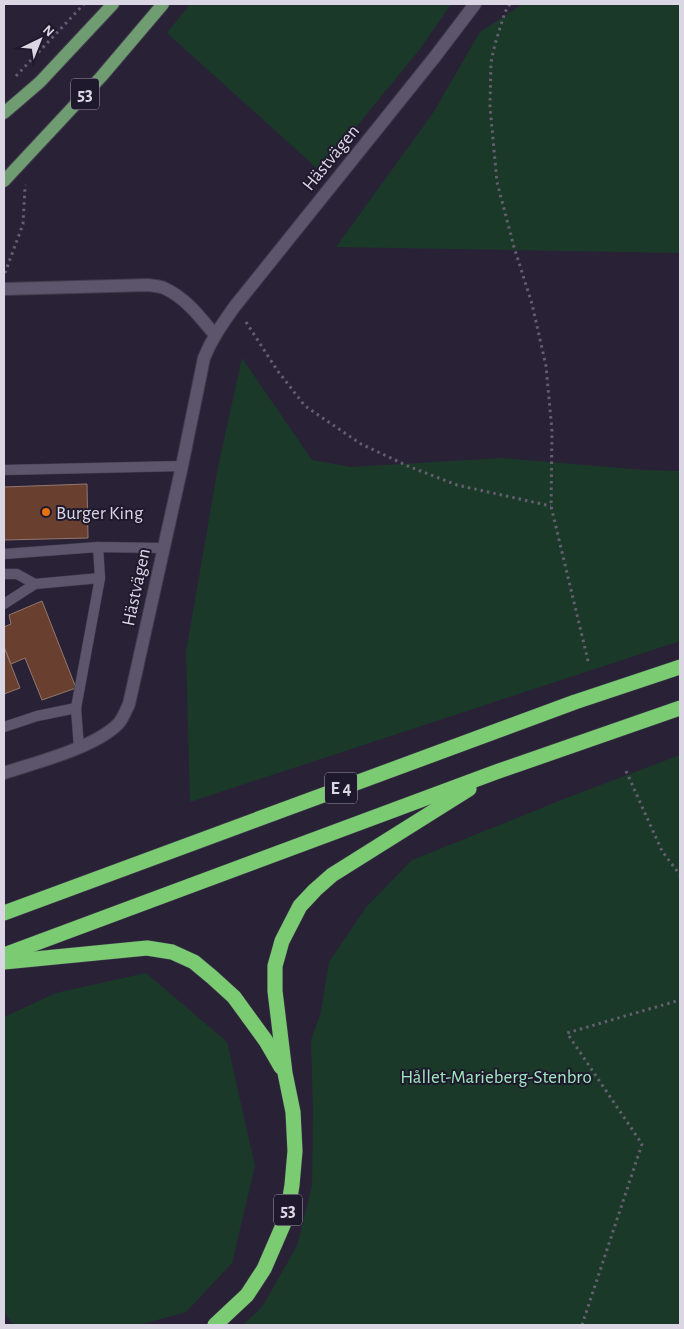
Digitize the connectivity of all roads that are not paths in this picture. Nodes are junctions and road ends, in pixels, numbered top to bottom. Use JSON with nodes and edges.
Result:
{"nodes":[{"id":1,"x":112,"y":4,"type":"edge"},
{"id":2,"x":163,"y":4,"type":"edge"},
{"id":3,"x":475,"y":4,"type":"edge"},
{"id":4,"x":4,"y":113,"type":"edge"},
{"id":5,"x":4,"y":181,"type":"edge"},
{"id":6,"x":4,"y":289,"type":"edge"},
{"id":7,"x":214,"y":335,"type":"junction"},
{"id":8,"x":182,"y":466,"type":"junction"},
{"id":9,"x":4,"y":470,"type":"edge"},
{"id":10,"x":98,"y":547,"type":"junction"},
{"id":11,"x":163,"y":548,"type":"junction"},
{"id":12,"x":4,"y":554,"type":"edge"},
{"id":13,"x":4,"y":574,"type":"edge"},
{"id":14,"x":100,"y":578,"type":"junction"},
{"id":15,"x":35,"y":584,"type":"junction"},
{"id":16,"x":4,"y":604,"type":"edge"},
{"id":17,"x":680,"y":667,"type":"edge"},
{"id":18,"x":76,"y":708,"type":"junction"},
{"id":19,"x":680,"y":708,"type":"edge"},
{"id":20,"x":4,"y":727,"type":"edge"},
{"id":21,"x":79,"y":748,"type":"junction"},
{"id":22,"x":496,"y":772,"type":"junction"},
{"id":23,"x":4,"y":773,"type":"edge"},
{"id":24,"x":4,"y":913,"type":"edge"},
{"id":25,"x":4,"y":955,"type":"edge"},
{"id":26,"x":4,"y":962,"type":"edge"},
{"id":27,"x":285,"y":1073,"type":"junction"},
{"id":28,"x":215,"y":1325,"type":"edge"}],
"edges":[{"from":1,"to":4,"type":"main road","number":"53"},
{"from":2,"to":5,"type":"main road","number":"53"},
{"from":3,"to":7,"type":"street","name":"Hästvägen"},
{"from":6,"to":7,"type":"street"},
{"from":7,"to":8,"type":"street","name":"Hästvägen"},
{"from":8,"to":9,"type":"lane"},
{"from":8,"to":11,"type":"street","name":"Hästvägen"},
{"from":10,"to":11,"type":"lane"},
{"from":10,"to":12,"type":"lane"},
{"from":10,"to":14,"type":"lane"},
{"from":11,"to":21,"type":"street","name":"Hästvägen"},
{"from":13,"to":15,"type":"lane"},
{"from":14,"to":15,"type":"lane"},
{"from":14,"to":18,"type":"lane"},
{"from":15,"to":16,"type":"lane"},
{"from":17,"to":24,"type":"highway","number":"E 4"},
{"from":18,"to":20,"type":"lane"},
{"from":18,"to":21,"type":"lane"},
{"from":19,"to":22,"type":"highway","number":"E 4"},
{"from":21,"to":23,"type":"street","name":"Hästvägen"},
{"from":22,"to":25,"type":"highway","number":"E 4"},
{"from":22,"to":27,"type":"highway"},
{"from":26,"to":27,"type":"highway","number":"53"},
{"from":27,"to":28,"type":"highway","number":"53"}]}
